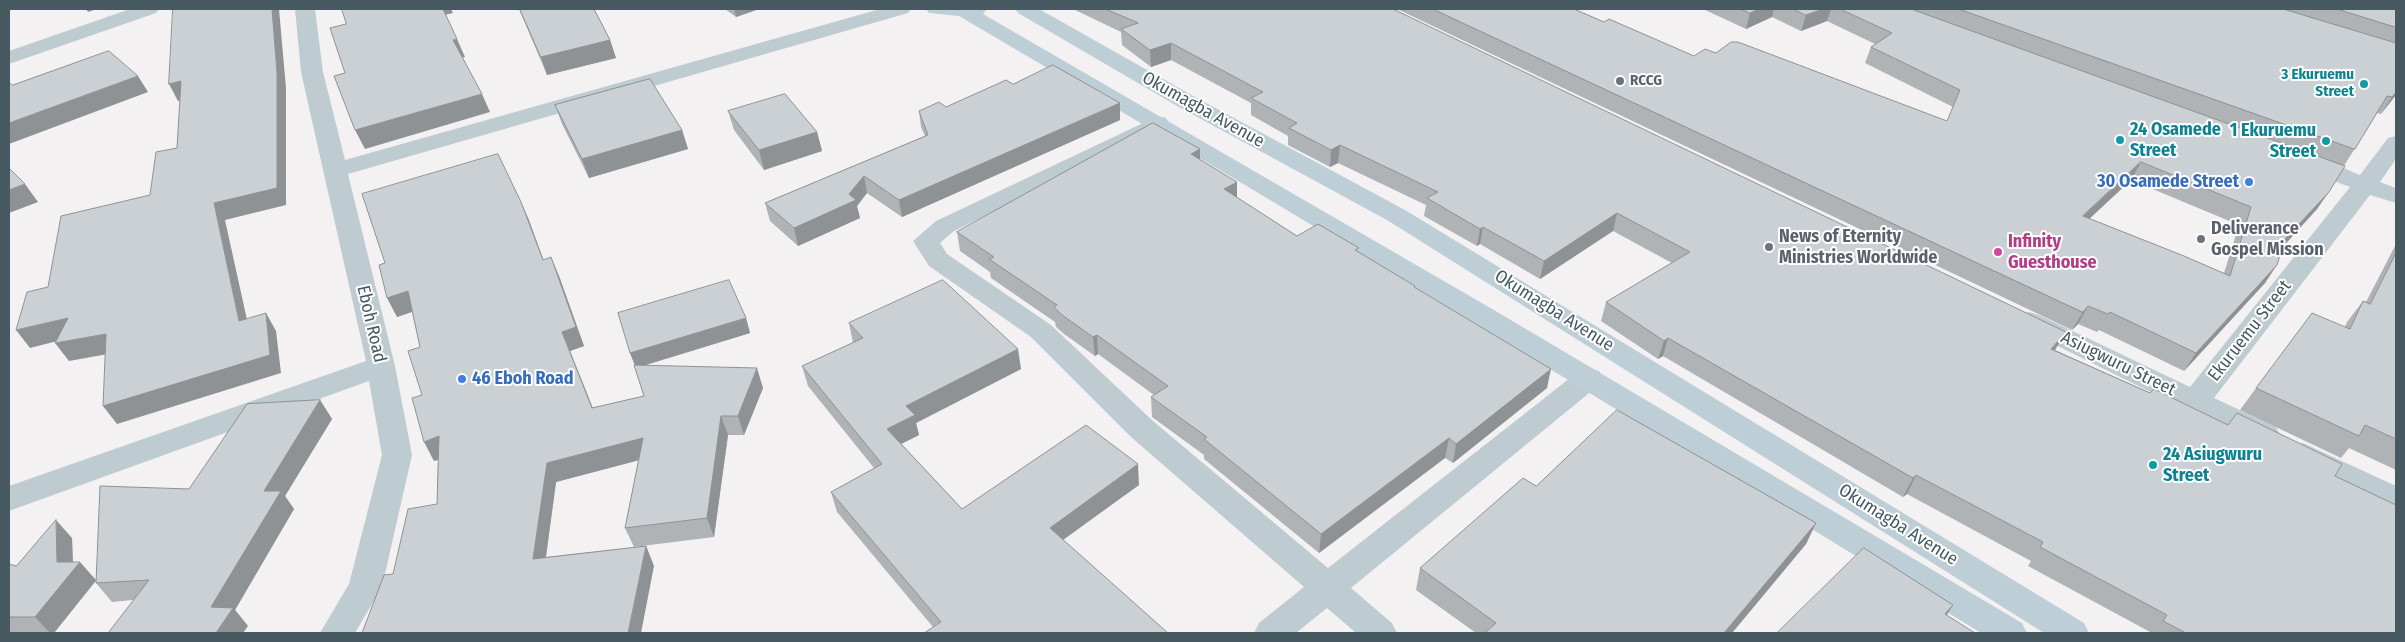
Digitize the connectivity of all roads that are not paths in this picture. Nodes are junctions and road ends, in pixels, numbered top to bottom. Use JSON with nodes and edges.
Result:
{"nodes":[{"id":1,"x":149,"y":9,"type":"edge"},
{"id":2,"x":305,"y":9,"type":"edge"},
{"id":3,"x":901,"y":9,"type":"edge"},
{"id":4,"x":936,"y":9,"type":"edge"},
{"id":5,"x":1025,"y":9,"type":"edge"},
{"id":6,"x":970,"y":10,"type":"edge"},
{"id":7,"x":9,"y":58,"type":"edge"},
{"id":8,"x":1158,"y":123,"type":"junction"},
{"id":9,"x":2396,"y":143,"type":"edge"},
{"id":10,"x":2282,"y":154,"type":"edge"},
{"id":11,"x":336,"y":170,"type":"junction"},
{"id":12,"x":2366,"y":185,"type":"junction"},
{"id":13,"x":2396,"y":196,"type":"edge"},
{"id":14,"x":2007,"y":311,"type":"edge"},
{"id":15,"x":381,"y":366,"type":"junction"},
{"id":16,"x":1588,"y":378,"type":"junction"},
{"id":17,"x":2195,"y":401,"type":"junction"},
{"id":18,"x":9,"y":499,"type":"edge"},
{"id":19,"x":2396,"y":500,"type":"edge"},
{"id":20,"x":1327,"y":590,"type":"junction"},
{"id":21,"x":338,"y":633,"type":"edge"},
{"id":22,"x":1271,"y":633,"type":"edge"},
{"id":23,"x":1380,"y":633,"type":"edge"},
{"id":24,"x":2010,"y":633,"type":"edge"},
{"id":25,"x":2072,"y":633,"type":"edge"}],
"edges":[{"from":1,"to":7,"type":"street"},
{"from":2,"to":11,"type":"street","name":"Eboh Road"},
{"from":3,"to":11,"type":"street"},
{"from":4,"to":6,"type":"main road"},
{"from":5,"to":25,"type":"main road","name":"Okumagba Avenue"},
{"from":6,"to":8,"type":"main road","name":"Okumagba Avenue"},
{"from":8,"to":16,"type":"main road","name":"Okumagba Avenue"},
{"from":8,"to":20,"type":"street"},
{"from":9,"to":12,"type":"street","name":"Ekuruemu Street"},
{"from":10,"to":12,"type":"street"},
{"from":11,"to":15,"type":"street","name":"Eboh Road"},
{"from":12,"to":13,"type":"street"},
{"from":12,"to":17,"type":"street","name":"Ekuruemu Street"},
{"from":14,"to":17,"type":"street","name":"Asiugwuru Street"},
{"from":15,"to":18,"type":"street"},
{"from":15,"to":21,"type":"street","name":"Eboh Road"},
{"from":16,"to":20,"type":"street"},
{"from":16,"to":24,"type":"main road","name":"Okumagba Avenue"},
{"from":17,"to":19,"type":"street","name":"Asiugwuru Street"},
{"from":20,"to":22,"type":"street"},
{"from":20,"to":23,"type":"street"}]}
